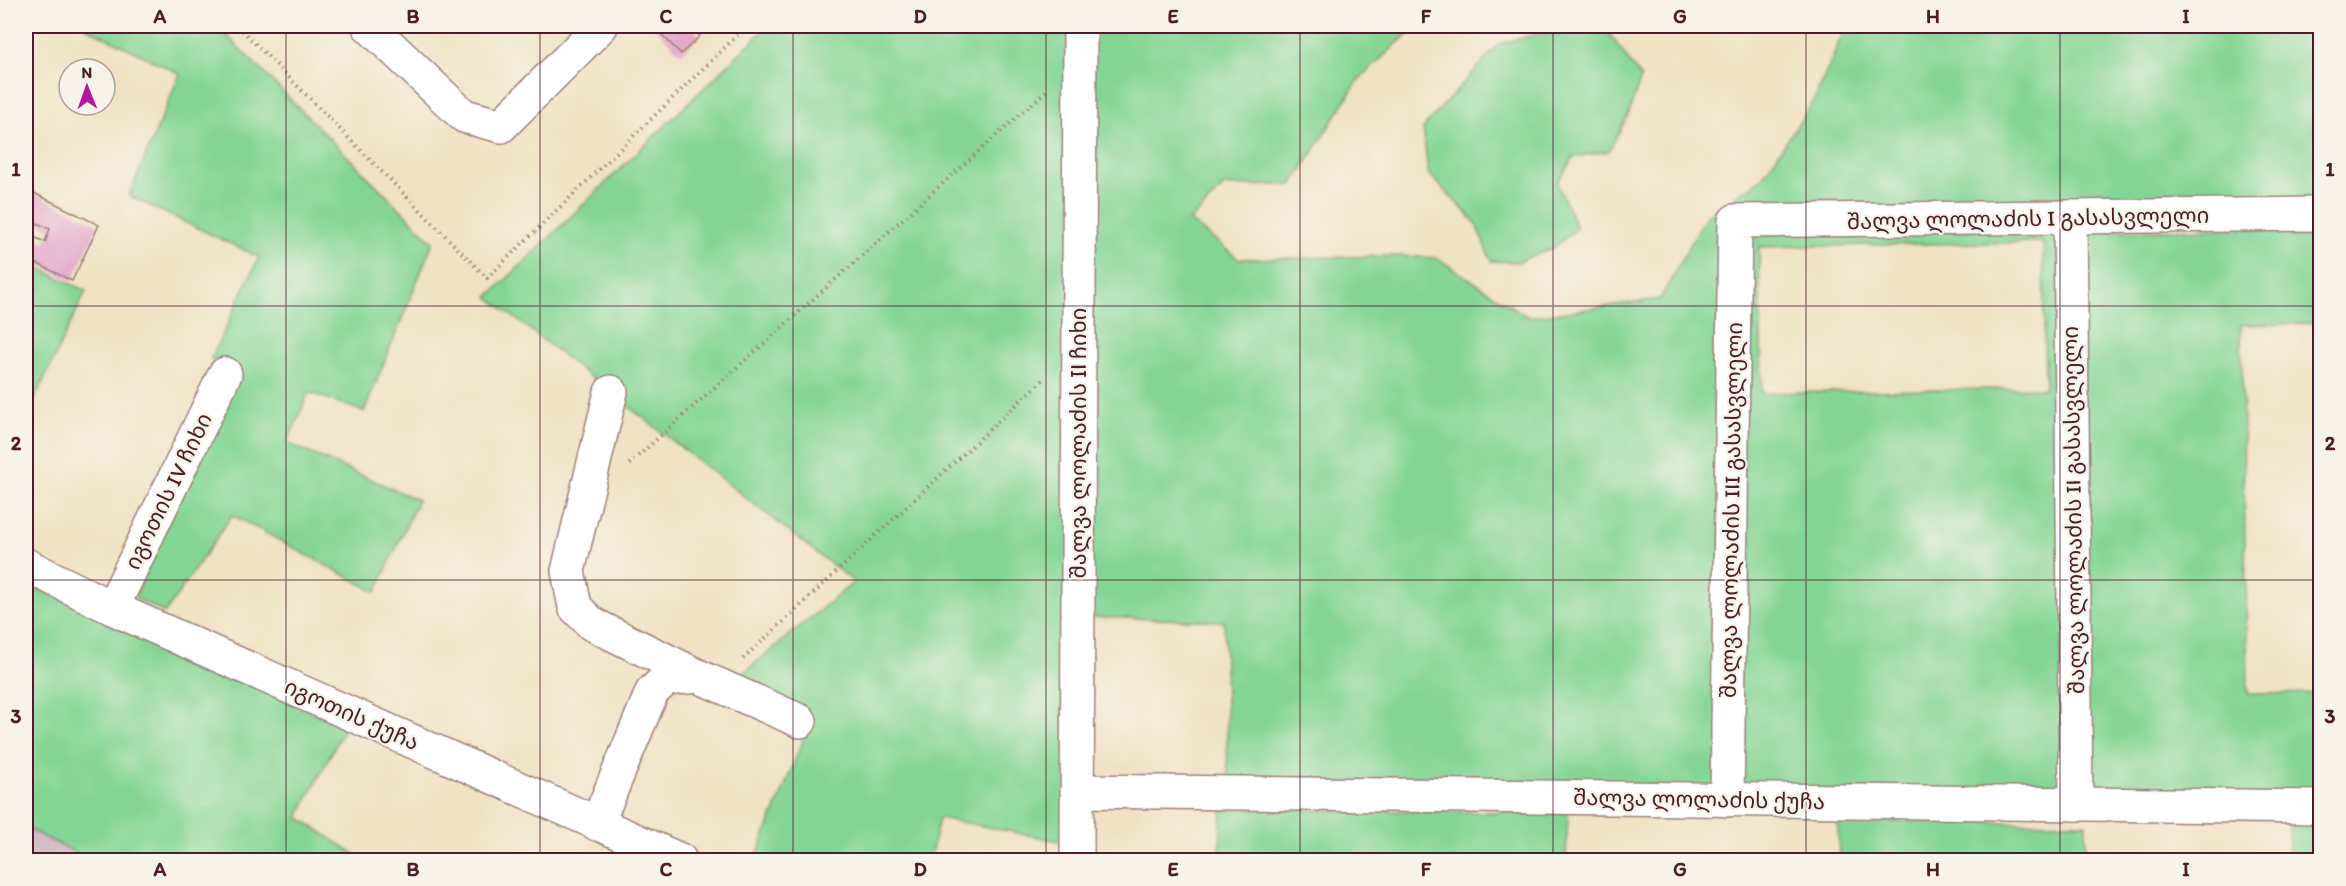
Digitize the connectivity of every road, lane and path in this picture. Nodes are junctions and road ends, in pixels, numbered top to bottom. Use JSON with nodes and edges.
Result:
{"nodes":[{"id":1,"x":369,"y":26,"type":"edge"},
{"id":2,"x":601,"y":26,"type":"edge"},
{"id":3,"x":1080,"y":26,"type":"edge"},
{"id":4,"x":1080,"y":60,"type":"junction"},
{"id":5,"x":2320,"y":214,"type":"edge"},
{"id":6,"x":2070,"y":217,"type":"junction"},
{"id":7,"x":1735,"y":221,"type":"joint"},
{"id":8,"x":1078,"y":347,"type":"junction"},
{"id":9,"x":225,"y":374,"type":"dead end"},
{"id":10,"x":611,"y":392,"type":"dead end"},
{"id":11,"x":585,"y":504,"type":"junction"},
{"id":12,"x":26,"y":565,"type":"edge"},
{"id":13,"x":112,"y":608,"type":"junction"},
{"id":14,"x":707,"y":680,"type":"junction"},
{"id":15,"x":800,"y":721,"type":"dead end"},
{"id":16,"x":1077,"y":791,"type":"junction"},
{"id":17,"x":1727,"y":800,"type":"junction"},
{"id":18,"x":2076,"y":804,"type":"junction"},
{"id":19,"x":2320,"y":807,"type":"edge"},
{"id":20,"x":597,"y":824,"type":"junction"},
{"id":21,"x":680,"y":861,"type":"edge"},
{"id":22,"x":1077,"y":861,"type":"edge"}],
"edges":[{"from":1,"to":2,"type":"street"},
{"from":3,"to":4,"type":"street","name":"შალვა ლოლაძის II ჩიხი"},
{"from":4,"to":8,"type":"street","name":"შალვა ლოლაძის II ჩიხი"},
{"from":4,"to":11,"type":"path"},
{"from":5,"to":6,"type":"street","name":"შალვა ლოლაძის I გასასვლელი"},
{"from":6,"to":7,"type":"street","name":"შალვა ლოლაძის I გასასვლელი"},
{"from":6,"to":18,"type":"street","name":"შალვა ლოლაძის II გასასვლელი"},
{"from":7,"to":17,"type":"street","name":"შალვა ლოლაძის III გასასვლელი"},
{"from":8,"to":14,"type":"path"},
{"from":8,"to":16,"type":"street","name":"შალვა ლოლაძის II ჩიხი"},
{"from":9,"to":13,"type":"street","name":"იგოთის IV ჩიხი"},
{"from":10,"to":11,"type":"street"},
{"from":11,"to":14,"type":"street"},
{"from":12,"to":13,"type":"street","name":"იგოთის ქუჩა"},
{"from":13,"to":20,"type":"street","name":"იგოთის ქუჩა"},
{"from":14,"to":15,"type":"street"},
{"from":14,"to":20,"type":"street"},
{"from":16,"to":17,"type":"street","name":"შალვა ლოლაძის ქუჩა"},
{"from":16,"to":22,"type":"street","name":"შალვა ლოლაძის II ჩიხი"},
{"from":17,"to":18,"type":"street","name":"შალვა ლოლაძის ქუჩა"},
{"from":18,"to":19,"type":"street","name":"შალვა ლოლაძის ქუჩა"},
{"from":20,"to":21,"type":"street","name":"იგოთის ქუჩა"}]}
